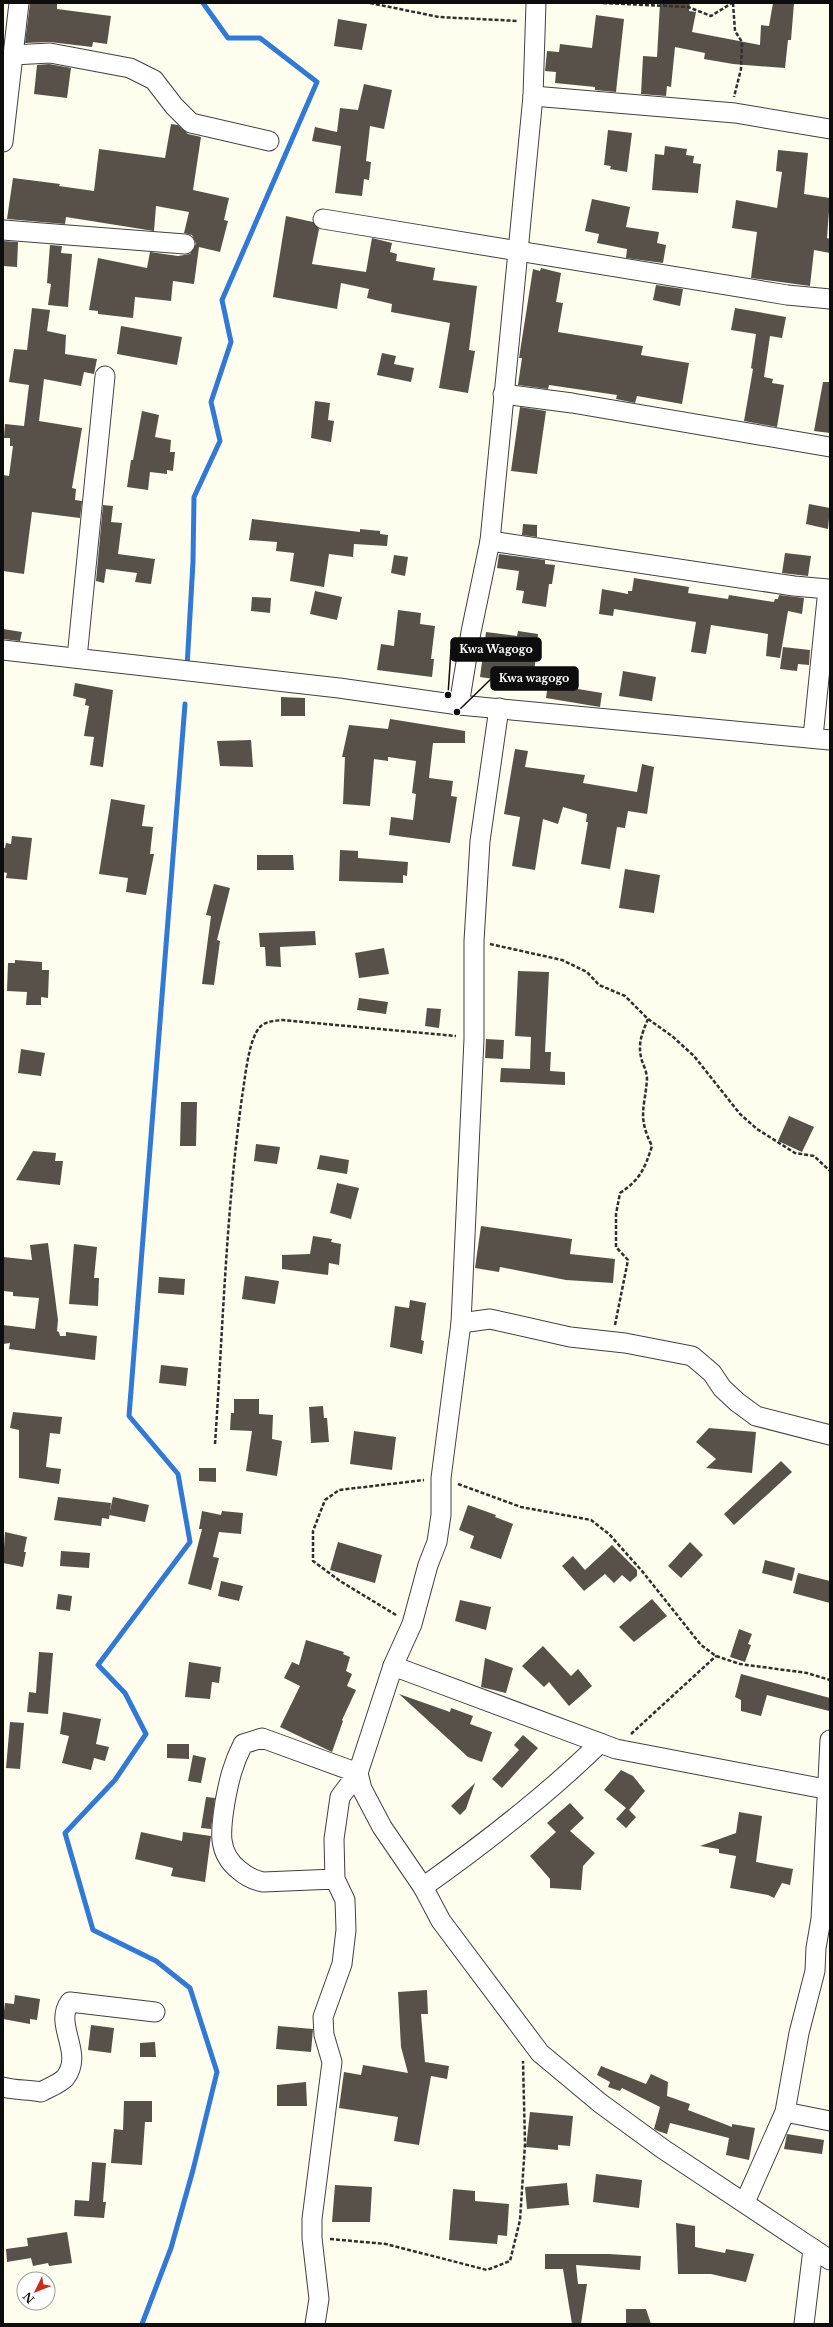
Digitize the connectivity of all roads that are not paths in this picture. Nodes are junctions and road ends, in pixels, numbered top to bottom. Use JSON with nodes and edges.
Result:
{"nodes":[{"id":1,"x":19,"y":3,"type":"edge"},
{"id":2,"x":536,"y":3,"type":"edge"},
{"id":3,"x":10,"y":47,"type":"edge"},
{"id":4,"x":533,"y":96,"type":"junction"},
{"id":5,"x":830,"y":129,"type":"edge"},
{"id":6,"x":269,"y":141,"type":"dead end"},
{"id":7,"x":3,"y":142,"type":"edge"},
{"id":8,"x":323,"y":219,"type":"dead end"},
{"id":9,"x":3,"y":230,"type":"edge"},
{"id":10,"x":185,"y":244,"type":"dead end"},
{"id":11,"x":517,"y":252,"type":"junction"},
{"id":12,"x":830,"y":299,"type":"edge"},
{"id":13,"x":105,"y":376,"type":"dead end"},
{"id":14,"x":503,"y":394,"type":"junction"},
{"id":15,"x":830,"y":447,"type":"edge"},
{"id":16,"x":490,"y":541,"type":"junction"},
{"id":17,"x":829,"y":585,"type":"edge"},
{"id":18,"x":3,"y":650,"type":"edge"},
{"id":19,"x":77,"y":658,"type":"junction"},
{"id":20,"x":460,"y":705,"type":"junction"},
{"id":21,"x":499,"y":708,"type":"junction"},
{"id":22,"x":822,"y":739,"type":"edge"},
{"id":23,"x":461,"y":1323,"type":"junction"},
{"id":24,"x":830,"y":1435,"type":"edge"},
{"id":25,"x":393,"y":1666,"type":"junction"},
{"id":26,"x":830,"y":1740,"type":"edge"},
{"id":27,"x":608,"y":1746,"type":"junction"},
{"id":28,"x":358,"y":1773,"type":"junction"},
{"id":29,"x":829,"y":1790,"type":"edge"},
{"id":30,"x":335,"y":1878,"type":"junction"},
{"id":31,"x":423,"y":1887,"type":"junction"},
{"id":32,"x":155,"y":2012,"type":"dead end"},
{"id":33,"x":3,"y":2087,"type":"edge"},
{"id":34,"x":785,"y":2112,"type":"junction"},
{"id":35,"x":830,"y":2121,"type":"edge"},
{"id":36,"x":744,"y":2202,"type":"junction"},
{"id":37,"x":813,"y":2249,"type":"junction"},
{"id":38,"x":830,"y":2260,"type":"edge"},
{"id":39,"x":315,"y":2324,"type":"edge"},
{"id":40,"x":804,"y":2324,"type":"edge"}],
"edges":[{"from":1,"to":3,"type":"street"},
{"from":2,"to":4,"type":"street"},
{"from":3,"to":6,"type":"street"},
{"from":3,"to":7,"type":"street"},
{"from":4,"to":5,"type":"street"},
{"from":4,"to":11,"type":"street"},
{"from":8,"to":11,"type":"street"},
{"from":9,"to":10,"type":"street"},
{"from":11,"to":12,"type":"street"},
{"from":11,"to":14,"type":"street"},
{"from":13,"to":19,"type":"street"},
{"from":14,"to":15,"type":"street"},
{"from":14,"to":16,"type":"street"},
{"from":16,"to":17,"type":"street"},
{"from":16,"to":20,"type":"street"},
{"from":17,"to":22,"type":"street"},
{"from":18,"to":19,"type":"street"},
{"from":19,"to":20,"type":"street"},
{"from":20,"to":21,"type":"street"},
{"from":21,"to":22,"type":"street"},
{"from":21,"to":23,"type":"street"},
{"from":23,"to":24,"type":"street"},
{"from":23,"to":25,"type":"street"},
{"from":25,"to":27,"type":"street"},
{"from":25,"to":28,"type":"street"},
{"from":26,"to":29,"type":"street"},
{"from":27,"to":29,"type":"street"},
{"from":27,"to":31,"type":"street"},
{"from":28,"to":30,"type":"street"},
{"from":28,"to":30,"type":"street"},
{"from":28,"to":31,"type":"street"},
{"from":29,"to":34,"type":"street"},
{"from":30,"to":39,"type":"street"},
{"from":31,"to":36,"type":"street"},
{"from":32,"to":33,"type":"street"},
{"from":34,"to":35,"type":"street"},
{"from":34,"to":36,"type":"street"},
{"from":36,"to":37,"type":"street"},
{"from":37,"to":38,"type":"street"},
{"from":37,"to":40,"type":"street"}]}
